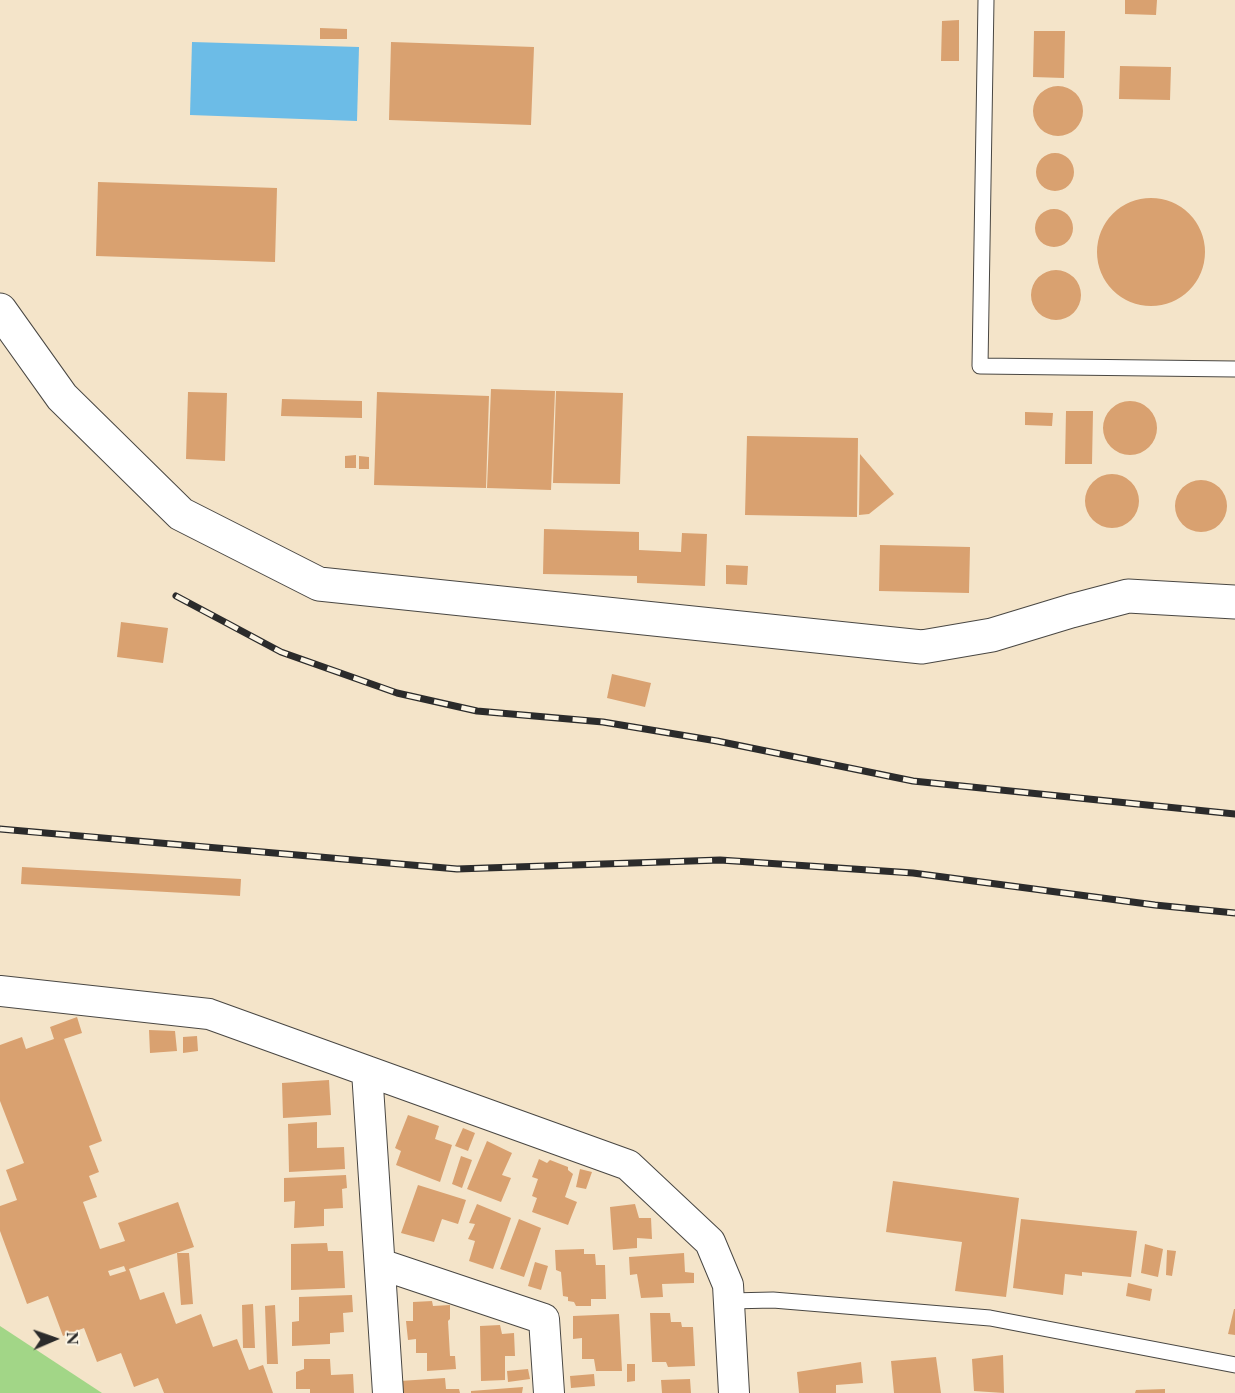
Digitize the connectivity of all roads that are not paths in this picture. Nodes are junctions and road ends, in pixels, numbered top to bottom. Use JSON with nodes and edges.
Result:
{"nodes":[{"id":1,"x":986,"y":0,"type":"edge"},
{"id":2,"x":0,"y":310,"type":"edge"},
{"id":3,"x":1235,"y":369,"type":"edge"},
{"id":4,"x":1235,"y":602,"type":"edge"},
{"id":5,"x":0,"y":991,"type":"edge"},
{"id":6,"x":367,"y":1071,"type":"junction"},
{"id":7,"x":380,"y":1264,"type":"junction"},
{"id":8,"x":730,"y":1301,"type":"junction"},
{"id":9,"x":1235,"y":1365,"type":"edge"},
{"id":10,"x":388,"y":1393,"type":"edge"},
{"id":11,"x":549,"y":1393,"type":"edge"},
{"id":12,"x":734,"y":1393,"type":"edge"}],
"edges":[{"from":1,"to":3,"type":"lane"},
{"from":2,"to":4,"type":"street"},
{"from":5,"to":6,"type":"street"},
{"from":6,"to":7,"type":"street"},
{"from":6,"to":8,"type":"street"},
{"from":7,"to":10,"type":"street"},
{"from":7,"to":11,"type":"street"},
{"from":8,"to":9,"type":"lane"},
{"from":8,"to":12,"type":"street"}]}
